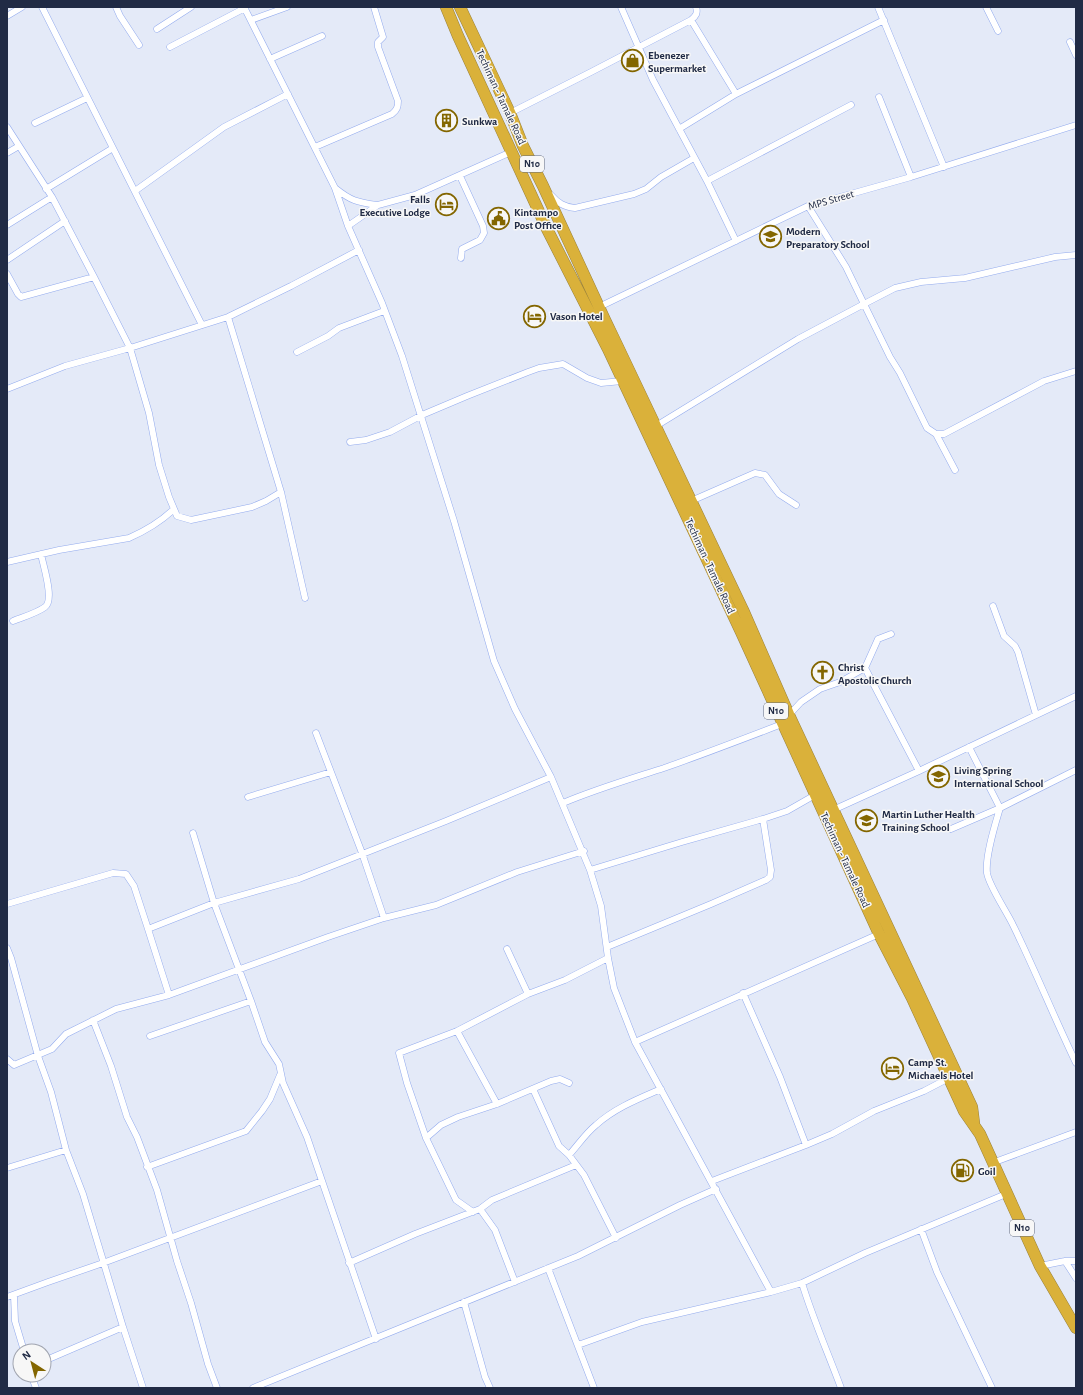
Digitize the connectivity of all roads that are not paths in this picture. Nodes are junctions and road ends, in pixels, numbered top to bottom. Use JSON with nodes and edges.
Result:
{"nodes":[{"id":1,"x":22,"y":7,"type":"edge"},
{"id":2,"x":42,"y":7,"type":"edge"},
{"id":3,"x":116,"y":7,"type":"edge"},
{"id":4,"x":191,"y":7,"type":"edge"},
{"id":5,"x":286,"y":7,"type":"edge"},
{"id":6,"x":374,"y":7,"type":"edge"},
{"id":7,"x":446,"y":7,"type":"edge"},
{"id":8,"x":460,"y":7,"type":"edge"},
{"id":9,"x":621,"y":7,"type":"edge"},
{"id":10,"x":696,"y":7,"type":"edge"},
{"id":11,"x":878,"y":7,"type":"edge"},
{"id":12,"x":986,"y":7,"type":"edge"},
{"id":13,"x":244,"y":8,"type":"edge"},
{"id":14,"x":7,"y":16,"type":"edge"},
{"id":15,"x":251,"y":20,"type":"junction"},
{"id":16,"x":691,"y":20,"type":"junction"},
{"id":17,"x":884,"y":20,"type":"junction"},
{"id":18,"x":157,"y":29,"type":"dead end"},
{"id":19,"x":998,"y":31,"type":"dead end"},
{"id":20,"x":322,"y":36,"type":"dead end"},
{"id":21,"x":1070,"y":42,"type":"dead end"},
{"id":22,"x":139,"y":45,"type":"dead end"},
{"id":23,"x":170,"y":47,"type":"dead end"},
{"id":24,"x":638,"y":47,"type":"junction"},
{"id":25,"x":1076,"y":54,"type":"edge"},
{"id":26,"x":270,"y":59,"type":"junction"},
{"id":27,"x":288,"y":94,"type":"junction"},
{"id":28,"x":736,"y":94,"type":"junction"},
{"id":29,"x":879,"y":97,"type":"dead end"},
{"id":30,"x":87,"y":98,"type":"junction"},
{"id":31,"x":851,"y":105,"type":"dead end"},
{"id":32,"x":510,"y":113,"type":"junction"},
{"id":33,"x":35,"y":123,"type":"dead end"},
{"id":34,"x":1076,"y":124,"type":"edge"},
{"id":35,"x":7,"y":127,"type":"edge"},
{"id":36,"x":679,"y":129,"type":"junction"},
{"id":37,"x":19,"y":146,"type":"junction"},
{"id":38,"x":523,"y":146,"type":"junction"},
{"id":39,"x":315,"y":147,"type":"junction"},
{"id":40,"x":113,"y":148,"type":"junction"},
{"id":41,"x":511,"y":152,"type":"junction"},
{"id":42,"x":7,"y":153,"type":"edge"},
{"id":43,"x":694,"y":158,"type":"junction"},
{"id":44,"x":944,"y":167,"type":"junction"},
{"id":45,"x":460,"y":176,"type":"junction"},
{"id":46,"x":912,"y":177,"type":"junction"},
{"id":47,"x":707,"y":181,"type":"junction"},
{"id":48,"x":543,"y":186,"type":"junction"},
{"id":49,"x":335,"y":188,"type":"junction"},
{"id":50,"x":46,"y":189,"type":"junction"},
{"id":51,"x":135,"y":191,"type":"junction"},
{"id":52,"x":52,"y":197,"type":"junction"},
{"id":53,"x":378,"y":205,"type":"junction"},
{"id":54,"x":808,"y":206,"type":"junction"},
{"id":55,"x":65,"y":221,"type":"junction"},
{"id":56,"x":7,"y":225,"type":"edge"},
{"id":57,"x":348,"y":226,"type":"junction"},
{"id":58,"x":736,"y":241,"type":"junction"},
{"id":59,"x":358,"y":250,"type":"junction"},
{"id":60,"x":1076,"y":255,"type":"edge"},
{"id":61,"x":461,"y":258,"type":"dead end"},
{"id":62,"x":7,"y":260,"type":"edge"},
{"id":63,"x":7,"y":274,"type":"edge"},
{"id":64,"x":94,"y":277,"type":"junction"},
{"id":65,"x":864,"y":304,"type":"junction"},
{"id":66,"x":599,"y":307,"type":"junction"},
{"id":67,"x":384,"y":311,"type":"junction"},
{"id":68,"x":228,"y":317,"type":"junction"},
{"id":69,"x":202,"y":325,"type":"junction"},
{"id":70,"x":130,"y":348,"type":"junction"},
{"id":71,"x":297,"y":352,"type":"dead end"},
{"id":72,"x":1076,"y":371,"type":"edge"},
{"id":73,"x":622,"y":381,"type":"junction"},
{"id":74,"x":7,"y":389,"type":"edge"},
{"id":75,"x":422,"y":416,"type":"junction"},
{"id":76,"x":656,"y":426,"type":"junction"},
{"id":77,"x":936,"y":434,"type":"junction"},
{"id":78,"x":350,"y":442,"type":"dead end"},
{"id":79,"x":955,"y":470,"type":"dead end"},
{"id":80,"x":281,"y":492,"type":"junction"},
{"id":81,"x":691,"y":501,"type":"junction"},
{"id":82,"x":796,"y":505,"type":"dead end"},
{"id":83,"x":173,"y":510,"type":"junction"},
{"id":84,"x":41,"y":554,"type":"junction"},
{"id":85,"x":7,"y":562,"type":"edge"},
{"id":86,"x":305,"y":598,"type":"dead end"},
{"id":87,"x":993,"y":606,"type":"dead end"},
{"id":88,"x":13,"y":621,"type":"dead end"},
{"id":89,"x":891,"y":634,"type":"dead end"},
{"id":90,"x":865,"y":668,"type":"junction"},
{"id":91,"x":1076,"y":696,"type":"edge"},
{"id":92,"x":789,"y":715,"type":"junction"},
{"id":93,"x":1036,"y":715,"type":"junction"},
{"id":94,"x":782,"y":724,"type":"junction"},
{"id":95,"x":316,"y":733,"type":"dead end"},
{"id":96,"x":969,"y":748,"type":"junction"},
{"id":97,"x":1076,"y":770,"type":"edge"},
{"id":98,"x":919,"y":771,"type":"junction"},
{"id":99,"x":331,"y":772,"type":"junction"},
{"id":100,"x":551,"y":777,"type":"junction"},
{"id":101,"x":815,"y":795,"type":"junction"},
{"id":102,"x":248,"y":797,"type":"dead end"},
{"id":103,"x":563,"y":803,"type":"junction"},
{"id":104,"x":1000,"y":808,"type":"junction"},
{"id":105,"x":833,"y":810,"type":"junction"},
{"id":106,"x":763,"y":820,"type":"junction"},
{"id":107,"x":952,"y":829,"type":"dead end"},
{"id":108,"x":193,"y":833,"type":"dead end"},
{"id":109,"x":584,"y":851,"type":"junction"},
{"id":110,"x":362,"y":853,"type":"junction"},
{"id":111,"x":590,"y":870,"type":"junction"},
{"id":112,"x":214,"y":903,"type":"junction"},
{"id":113,"x":7,"y":904,"type":"edge"},
{"id":114,"x":384,"y":918,"type":"junction"},
{"id":115,"x":148,"y":929,"type":"junction"},
{"id":116,"x":879,"y":934,"type":"junction"},
{"id":117,"x":607,"y":947,"type":"junction"},
{"id":118,"x":7,"y":948,"type":"edge"},
{"id":119,"x":507,"y":949,"type":"dead end"},
{"id":120,"x":608,"y":958,"type":"junction"},
{"id":121,"x":239,"y":970,"type":"junction"},
{"id":122,"x":528,"y":994,"type":"junction"},
{"id":123,"x":743,"y":994,"type":"junction"},
{"id":124,"x":169,"y":995,"type":"junction"},
{"id":125,"x":251,"y":1001,"type":"junction"},
{"id":126,"x":93,"y":1020,"type":"junction"},
{"id":127,"x":457,"y":1031,"type":"junction"},
{"id":128,"x":150,"y":1036,"type":"dead end"},
{"id":129,"x":635,"y":1042,"type":"junction"},
{"id":130,"x":38,"y":1056,"type":"junction"},
{"id":131,"x":7,"y":1059,"type":"edge"},
{"id":132,"x":1076,"y":1063,"type":"edge"},
{"id":133,"x":280,"y":1075,"type":"junction"},
{"id":134,"x":949,"y":1078,"type":"junction"},
{"id":135,"x":568,"y":1083,"type":"dead end"},
{"id":136,"x":533,"y":1089,"type":"junction"},
{"id":137,"x":661,"y":1089,"type":"junction"},
{"id":138,"x":497,"y":1104,"type":"junction"},
{"id":139,"x":974,"y":1124,"type":"junction"},
{"id":140,"x":1076,"y":1132,"type":"edge"},
{"id":141,"x":426,"y":1138,"type":"junction"},
{"id":142,"x":806,"y":1145,"type":"junction"},
{"id":143,"x":66,"y":1150,"type":"junction"},
{"id":144,"x":569,"y":1155,"type":"junction"},
{"id":145,"x":992,"y":1163,"type":"junction"},
{"id":146,"x":576,"y":1165,"type":"junction"},
{"id":147,"x":148,"y":1167,"type":"junction"},
{"id":148,"x":7,"y":1168,"type":"edge"},
{"id":149,"x":322,"y":1181,"type":"junction"},
{"id":150,"x":712,"y":1181,"type":"junction"},
{"id":151,"x":716,"y":1189,"type":"junction"},
{"id":152,"x":1006,"y":1194,"type":"junction"},
{"id":153,"x":480,"y":1209,"type":"junction"},
{"id":154,"x":473,"y":1212,"type":"junction"},
{"id":155,"x":921,"y":1230,"type":"junction"},
{"id":156,"x":170,"y":1238,"type":"junction"},
{"id":157,"x":616,"y":1238,"type":"junction"},
{"id":158,"x":1065,"y":1261,"type":"junction"},
{"id":159,"x":1076,"y":1261,"type":"edge"},
{"id":160,"x":350,"y":1263,"type":"junction"},
{"id":161,"x":104,"y":1264,"type":"junction"},
{"id":162,"x":1040,"y":1266,"type":"junction"},
{"id":163,"x":548,"y":1268,"type":"junction"},
{"id":164,"x":1076,"y":1278,"type":"edge"},
{"id":165,"x":516,"y":1282,"type":"junction"},
{"id":166,"x":802,"y":1283,"type":"junction"},
{"id":167,"x":771,"y":1292,"type":"junction"},
{"id":168,"x":14,"y":1295,"type":"junction"},
{"id":169,"x":7,"y":1297,"type":"edge"},
{"id":170,"x":464,"y":1302,"type":"junction"},
{"id":171,"x":123,"y":1327,"type":"junction"},
{"id":172,"x":1076,"y":1328,"type":"edge"},
{"id":173,"x":376,"y":1338,"type":"junction"},
{"id":174,"x":22,"y":1343,"type":"edge"},
{"id":175,"x":578,"y":1345,"type":"junction"},
{"id":176,"x":52,"y":1358,"type":"edge"},
{"id":177,"x":142,"y":1388,"type":"edge"},
{"id":178,"x":217,"y":1388,"type":"edge"},
{"id":179,"x":253,"y":1388,"type":"edge"},
{"id":180,"x":490,"y":1388,"type":"edge"},
{"id":181,"x":594,"y":1388,"type":"edge"},
{"id":182,"x":841,"y":1388,"type":"edge"},
{"id":183,"x":992,"y":1388,"type":"edge"}],
"edges":[{"from":1,"to":14,"type":"street"},
{"from":2,"to":30,"type":"street"},
{"from":3,"to":22,"type":"street"},
{"from":4,"to":18,"type":"street"},
{"from":5,"to":15,"type":"street"},
{"from":6,"to":39,"type":"street"},
{"from":7,"to":41,"type":"highway","name":"Techiman - Tamale Road","number":"N10"},
{"from":8,"to":32,"type":"highway","name":"Techiman - Tamale Road","number":"N10"},
{"from":9,"to":24,"type":"street"},
{"from":10,"to":16,"type":"street"},
{"from":11,"to":17,"type":"street"},
{"from":12,"to":19,"type":"street"},
{"from":13,"to":15,"type":"street"},
{"from":13,"to":23,"type":"street"},
{"from":15,"to":26,"type":"street"},
{"from":16,"to":24,"type":"street"},
{"from":16,"to":28,"type":"street"},
{"from":17,"to":28,"type":"street"},
{"from":17,"to":44,"type":"street"},
{"from":20,"to":26,"type":"street"},
{"from":21,"to":25,"type":"street"},
{"from":24,"to":32,"type":"street"},
{"from":24,"to":36,"type":"street"},
{"from":26,"to":27,"type":"street"},
{"from":27,"to":39,"type":"street"},
{"from":27,"to":51,"type":"street"},
{"from":28,"to":36,"type":"street"},
{"from":29,"to":46,"type":"street"},
{"from":30,"to":33,"type":"street"},
{"from":30,"to":40,"type":"street"},
{"from":31,"to":47,"type":"street"},
{"from":32,"to":38,"type":"highway","name":"Techiman - Tamale Road","number":"N10"},
{"from":34,"to":44,"type":"street","name":"MPS Street"},
{"from":35,"to":37,"type":"street"},
{"from":36,"to":43,"type":"street"},
{"from":37,"to":42,"type":"street"},
{"from":37,"to":50,"type":"street"},
{"from":38,"to":41,"type":"highway"},
{"from":38,"to":48,"type":"highway","name":"Techiman - Tamale Road","number":"N10"},
{"from":39,"to":49,"type":"street"},
{"from":40,"to":50,"type":"street"},
{"from":40,"to":51,"type":"street"},
{"from":41,"to":45,"type":"street"},
{"from":41,"to":73,"type":"highway","name":"Techiman - Tamale Road","number":"N10"},
{"from":43,"to":47,"type":"street"},
{"from":43,"to":48,"type":"street"},
{"from":44,"to":46,"type":"street","name":"MPS Street"},
{"from":45,"to":53,"type":"street"},
{"from":45,"to":61,"type":"street"},
{"from":46,"to":54,"type":"street","name":"MPS Street"},
{"from":47,"to":58,"type":"street"},
{"from":48,"to":66,"type":"highway","name":"Techiman - Tamale Road","number":"N10"},
{"from":49,"to":53,"type":"street"},
{"from":49,"to":57,"type":"street"},
{"from":50,"to":52,"type":"street"},
{"from":51,"to":69,"type":"street"},
{"from":52,"to":55,"type":"street"},
{"from":52,"to":56,"type":"street"},
{"from":53,"to":57,"type":"street"},
{"from":54,"to":58,"type":"street","name":"MPS Street"},
{"from":54,"to":65,"type":"street"},
{"from":55,"to":62,"type":"street"},
{"from":55,"to":64,"type":"street"},
{"from":57,"to":59,"type":"street"},
{"from":58,"to":66,"type":"street","name":"MPS Street"},
{"from":59,"to":67,"type":"street"},
{"from":59,"to":68,"type":"street"},
{"from":60,"to":65,"type":"street"},
{"from":63,"to":64,"type":"street"},
{"from":64,"to":70,"type":"street"},
{"from":65,"to":76,"type":"street"},
{"from":65,"to":77,"type":"street"},
{"from":66,"to":76,"type":"highway","name":"Techiman - Tamale Road","number":"N10"},
{"from":67,"to":71,"type":"street"},
{"from":67,"to":75,"type":"street"},
{"from":68,"to":69,"type":"street"},
{"from":68,"to":80,"type":"street"},
{"from":69,"to":70,"type":"street"},
{"from":70,"to":74,"type":"street"},
{"from":70,"to":83,"type":"street"},
{"from":72,"to":77,"type":"street"},
{"from":73,"to":75,"type":"street"},
{"from":73,"to":94,"type":"highway","name":"Techiman - Tamale Road","number":"N10"},
{"from":75,"to":78,"type":"street"},
{"from":75,"to":100,"type":"street"},
{"from":76,"to":81,"type":"highway","name":"Techiman - Tamale Road","number":"N10"},
{"from":77,"to":79,"type":"street"},
{"from":80,"to":83,"type":"street"},
{"from":80,"to":86,"type":"street"},
{"from":81,"to":82,"type":"street"},
{"from":81,"to":92,"type":"highway","name":"Techiman - Tamale Road","number":"N10"},
{"from":83,"to":84,"type":"street"},
{"from":84,"to":85,"type":"street"},
{"from":84,"to":88,"type":"street"},
{"from":87,"to":93,"type":"street"},
{"from":89,"to":90,"type":"street"},
{"from":90,"to":92,"type":"street"},
{"from":90,"to":98,"type":"street"},
{"from":91,"to":93,"type":"street"},
{"from":92,"to":105,"type":"highway","name":"Techiman - Tamale Road","number":"N10"},
{"from":93,"to":96,"type":"street"},
{"from":94,"to":101,"type":"highway","name":"Techiman - Tamale Road","number":"N10"},
{"from":94,"to":103,"type":"street"},
{"from":95,"to":99,"type":"street"},
{"from":96,"to":98,"type":"street"},
{"from":96,"to":104,"type":"street"},
{"from":97,"to":104,"type":"street"},
{"from":98,"to":105,"type":"street"},
{"from":99,"to":102,"type":"street"},
{"from":99,"to":110,"type":"street"},
{"from":100,"to":103,"type":"street"},
{"from":100,"to":110,"type":"street"},
{"from":101,"to":106,"type":"street"},
{"from":101,"to":116,"type":"highway","name":"Techiman - Tamale Road","number":"N10"},
{"from":103,"to":109,"type":"street"},
{"from":104,"to":107,"type":"street"},
{"from":104,"to":132,"type":"street"},
{"from":105,"to":139,"type":"highway","name":"Techiman - Tamale Road","number":"N10"},
{"from":106,"to":111,"type":"street"},
{"from":106,"to":117,"type":"street"},
{"from":108,"to":112,"type":"street"},
{"from":109,"to":111,"type":"street"},
{"from":109,"to":114,"type":"street"},
{"from":110,"to":112,"type":"street"},
{"from":110,"to":114,"type":"street"},
{"from":111,"to":117,"type":"street"},
{"from":112,"to":115,"type":"street"},
{"from":112,"to":121,"type":"street"},
{"from":113,"to":115,"type":"street"},
{"from":114,"to":121,"type":"street"},
{"from":115,"to":124,"type":"street"},
{"from":116,"to":123,"type":"street"},
{"from":116,"to":134,"type":"highway","name":"Techiman - Tamale Road","number":"N10"},
{"from":117,"to":120,"type":"street"},
{"from":118,"to":130,"type":"street"},
{"from":119,"to":122,"type":"street"},
{"from":120,"to":122,"type":"street"},
{"from":120,"to":129,"type":"street"},
{"from":121,"to":124,"type":"street"},
{"from":121,"to":125,"type":"street"},
{"from":122,"to":127,"type":"street"},
{"from":123,"to":129,"type":"street"},
{"from":123,"to":142,"type":"street"},
{"from":124,"to":126,"type":"street"},
{"from":125,"to":128,"type":"street"},
{"from":125,"to":133,"type":"street"},
{"from":126,"to":130,"type":"street"},
{"from":126,"to":147,"type":"street"},
{"from":127,"to":138,"type":"street"},
{"from":127,"to":141,"type":"street"},
{"from":129,"to":137,"type":"street"},
{"from":130,"to":131,"type":"street"},
{"from":130,"to":143,"type":"street"},
{"from":133,"to":147,"type":"street"},
{"from":133,"to":149,"type":"street"},
{"from":134,"to":139,"type":"highway","name":"Techiman - Tamale Road","number":"N10"},
{"from":134,"to":142,"type":"street"},
{"from":135,"to":136,"type":"street"},
{"from":136,"to":138,"type":"street"},
{"from":136,"to":144,"type":"street"},
{"from":137,"to":144,"type":"street"},
{"from":137,"to":150,"type":"street"},
{"from":138,"to":141,"type":"street"},
{"from":139,"to":145,"type":"highway","name":"Techiman - Tamale Road","number":"N10"},
{"from":140,"to":145,"type":"street"},
{"from":141,"to":154,"type":"street"},
{"from":142,"to":150,"type":"street"},
{"from":143,"to":148,"type":"street"},
{"from":143,"to":161,"type":"street"},
{"from":144,"to":146,"type":"street"},
{"from":145,"to":152,"type":"highway","name":"Techiman - Tamale Road","number":"N10"},
{"from":146,"to":153,"type":"street"},
{"from":146,"to":157,"type":"street"},
{"from":147,"to":156,"type":"street"},
{"from":149,"to":156,"type":"street"},
{"from":149,"to":160,"type":"street"},
{"from":150,"to":151,"type":"street"},
{"from":151,"to":157,"type":"street"},
{"from":151,"to":167,"type":"street"},
{"from":152,"to":155,"type":"street"},
{"from":152,"to":162,"type":"highway","name":"Techiman - Tamale Road","number":"N10"},
{"from":153,"to":154,"type":"street"},
{"from":153,"to":165,"type":"street"},
{"from":154,"to":160,"type":"street"},
{"from":155,"to":166,"type":"street"},
{"from":155,"to":183,"type":"street"},
{"from":156,"to":161,"type":"street"},
{"from":156,"to":178,"type":"street"},
{"from":157,"to":163,"type":"street"},
{"from":158,"to":159,"type":"street"},
{"from":158,"to":162,"type":"street"},
{"from":158,"to":164,"type":"street"},
{"from":160,"to":173,"type":"street"},
{"from":161,"to":168,"type":"street"},
{"from":161,"to":171,"type":"street"},
{"from":162,"to":172,"type":"highway","name":"Techiman - Tamale Road","number":"N10"},
{"from":163,"to":165,"type":"street"},
{"from":163,"to":175,"type":"street"},
{"from":165,"to":170,"type":"street"},
{"from":166,"to":167,"type":"street"},
{"from":166,"to":182,"type":"street"},
{"from":167,"to":175,"type":"street"},
{"from":168,"to":169,"type":"street"},
{"from":168,"to":174,"type":"street"},
{"from":170,"to":173,"type":"street"},
{"from":170,"to":180,"type":"street"},
{"from":171,"to":176,"type":"street"},
{"from":171,"to":177,"type":"street"},
{"from":173,"to":179,"type":"street"},
{"from":175,"to":181,"type":"street"}]}
